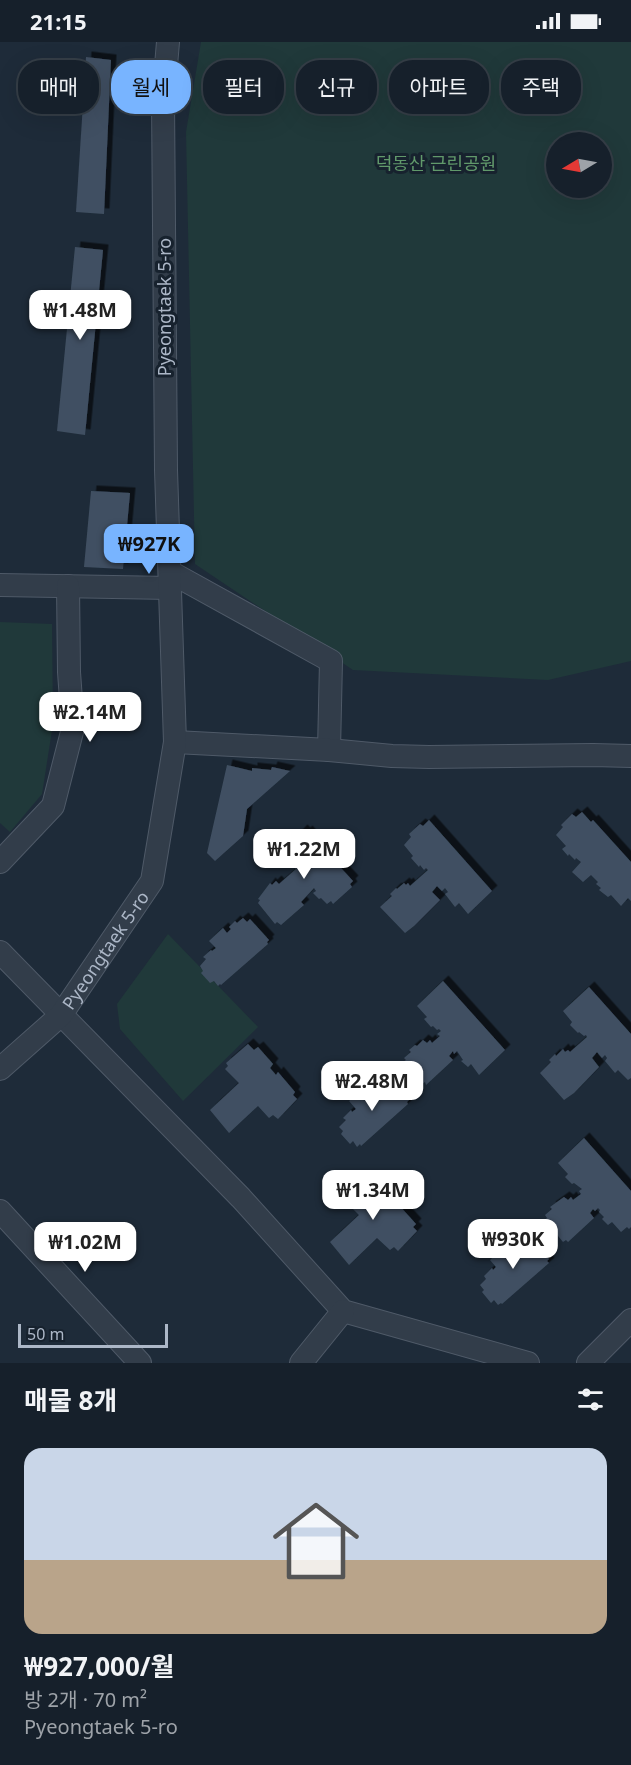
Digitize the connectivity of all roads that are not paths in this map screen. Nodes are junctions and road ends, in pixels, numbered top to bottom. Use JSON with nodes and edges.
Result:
{"nodes":[{"id":1,"x":168,"y":42,"type":"edge"},
{"id":2,"x":170,"y":580,"type":"junction"},
{"id":3,"x":0,"y":585,"type":"edge"},
{"id":4,"x":68,"y":586,"type":"junction"},
{"id":5,"x":175,"y":742,"type":"junction"},
{"id":6,"x":329,"y":750,"type":"junction"},
{"id":7,"x":631,"y":756,"type":"edge"},
{"id":8,"x":0,"y":862,"type":"edge"},
{"id":9,"x":0,"y":952,"type":"edge"},
{"id":10,"x":62,"y":1015,"type":"junction"},
{"id":11,"x":0,"y":1069,"type":"edge"},
{"id":12,"x":0,"y":1211,"type":"edge"},
{"id":13,"x":343,"y":1311,"type":"junction"},
{"id":14,"x":631,"y":1320,"type":"edge"},
{"id":15,"x":140,"y":1363,"type":"edge"},
{"id":16,"x":301,"y":1363,"type":"edge"},
{"id":17,"x":528,"y":1363,"type":"edge"},
{"id":18,"x":588,"y":1363,"type":"edge"}],
"edges":[{"from":1,"to":2,"type":"street","name":"Pyeongtaek 5-ro"},
{"from":2,"to":4,"type":"street"},
{"from":2,"to":5,"type":"street","name":"Pyeongtaek 5-ro"},
{"from":2,"to":6,"type":"street"},
{"from":3,"to":4,"type":"street"},
{"from":4,"to":8,"type":"street"},
{"from":5,"to":6,"type":"street"},
{"from":5,"to":10,"type":"street","name":"Pyeongtaek 5-ro"},
{"from":6,"to":7,"type":"street"},
{"from":9,"to":10,"type":"street","name":"Pyeongtaek 5-ro"},
{"from":10,"to":11,"type":"street","name":"Pyeongtaek 5-ro"},
{"from":10,"to":13,"type":"street"},
{"from":12,"to":15,"type":"street"},
{"from":13,"to":16,"type":"street"},
{"from":13,"to":17,"type":"street"},
{"from":14,"to":18,"type":"street"}]}
